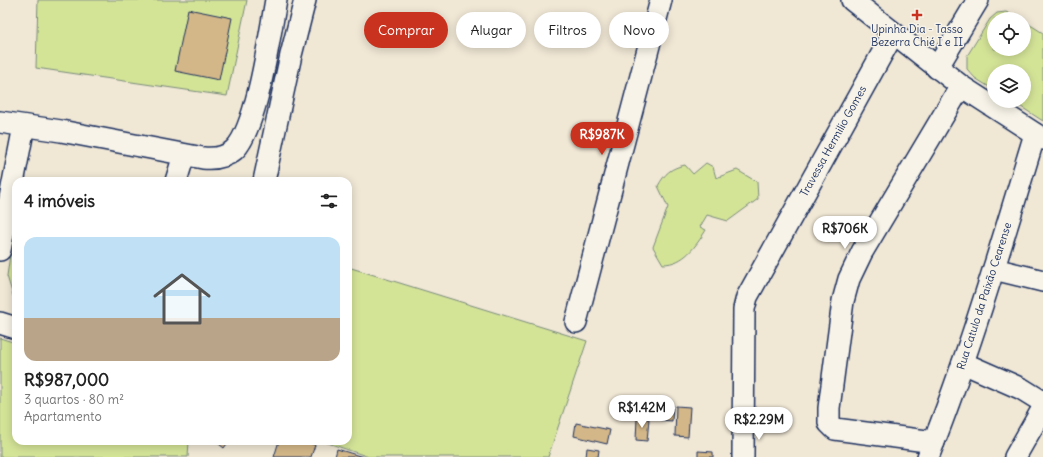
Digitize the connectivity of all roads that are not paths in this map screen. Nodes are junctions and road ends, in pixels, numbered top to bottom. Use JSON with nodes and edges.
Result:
{"nodes":[{"id":1,"x":276,"y":0,"type":"edge"},
{"id":2,"x":305,"y":0,"type":"edge"},
{"id":3,"x":661,"y":0,"type":"edge"},
{"id":4,"x":852,"y":0,"type":"edge"},
{"id":5,"x":978,"y":0,"type":"edge"},
{"id":6,"x":893,"y":34,"type":"junction"},
{"id":7,"x":937,"y":68,"type":"junction"},
{"id":8,"x":961,"y":86,"type":"junction"},
{"id":9,"x":0,"y":122,"type":"edge"},
{"id":10,"x":24,"y":126,"type":"junction"},
{"id":11,"x":1039,"y":136,"type":"edge"},
{"id":12,"x":184,"y":155,"type":"junction"},
{"id":13,"x":14,"y":177,"type":"edge"},
{"id":14,"x":177,"y":177,"type":"edge"},
{"id":15,"x":265,"y":177,"type":"edge"},
{"id":16,"x":12,"y":188,"type":"edge"},
{"id":17,"x":0,"y":250,"type":"edge"},
{"id":18,"x":994,"y":269,"type":"junction"},
{"id":19,"x":1043,"y":281,"type":"edge"},
{"id":20,"x":576,"y":322,"type":"dead end"},
{"id":21,"x":0,"y":323,"type":"edge"},
{"id":22,"x":12,"y":327,"type":"edge"},
{"id":23,"x":963,"y":363,"type":"junction"},
{"id":24,"x":1043,"y":402,"type":"edge"},
{"id":25,"x":1043,"y":408,"type":"edge"},
{"id":26,"x":931,"y":449,"type":"edge"},
{"id":27,"x":743,"y":457,"type":"edge"},
{"id":28,"x":1015,"y":457,"type":"edge"}],
"edges":[{"from":1,"to":12,"type":"street"},
{"from":2,"to":15,"type":"street"},
{"from":3,"to":20,"type":"street"},
{"from":4,"to":6,"type":"street"},
{"from":5,"to":7,"type":"street"},
{"from":6,"to":7,"type":"street"},
{"from":6,"to":27,"type":"street","name":"Travessa Hermilio Gomes"},
{"from":7,"to":8,"type":"street"},
{"from":8,"to":11,"type":"street"},
{"from":8,"to":26,"type":"street"},
{"from":9,"to":10,"type":"street"},
{"from":10,"to":12,"type":"street"},
{"from":10,"to":13,"type":"street"},
{"from":11,"to":18,"type":"street","name":"Rua Catulo da Paixão Cearense"},
{"from":12,"to":14,"type":"street"},
{"from":16,"to":17,"type":"street"},
{"from":18,"to":19,"type":"street"},
{"from":18,"to":23,"type":"street","name":"Rua Catulo da Paixão Cearense"},
{"from":21,"to":22,"type":"street"},
{"from":23,"to":24,"type":"street"},
{"from":23,"to":26,"type":"street","name":"Rua Catulo da Paixão Cearense"},
{"from":25,"to":28,"type":"street"}]}
